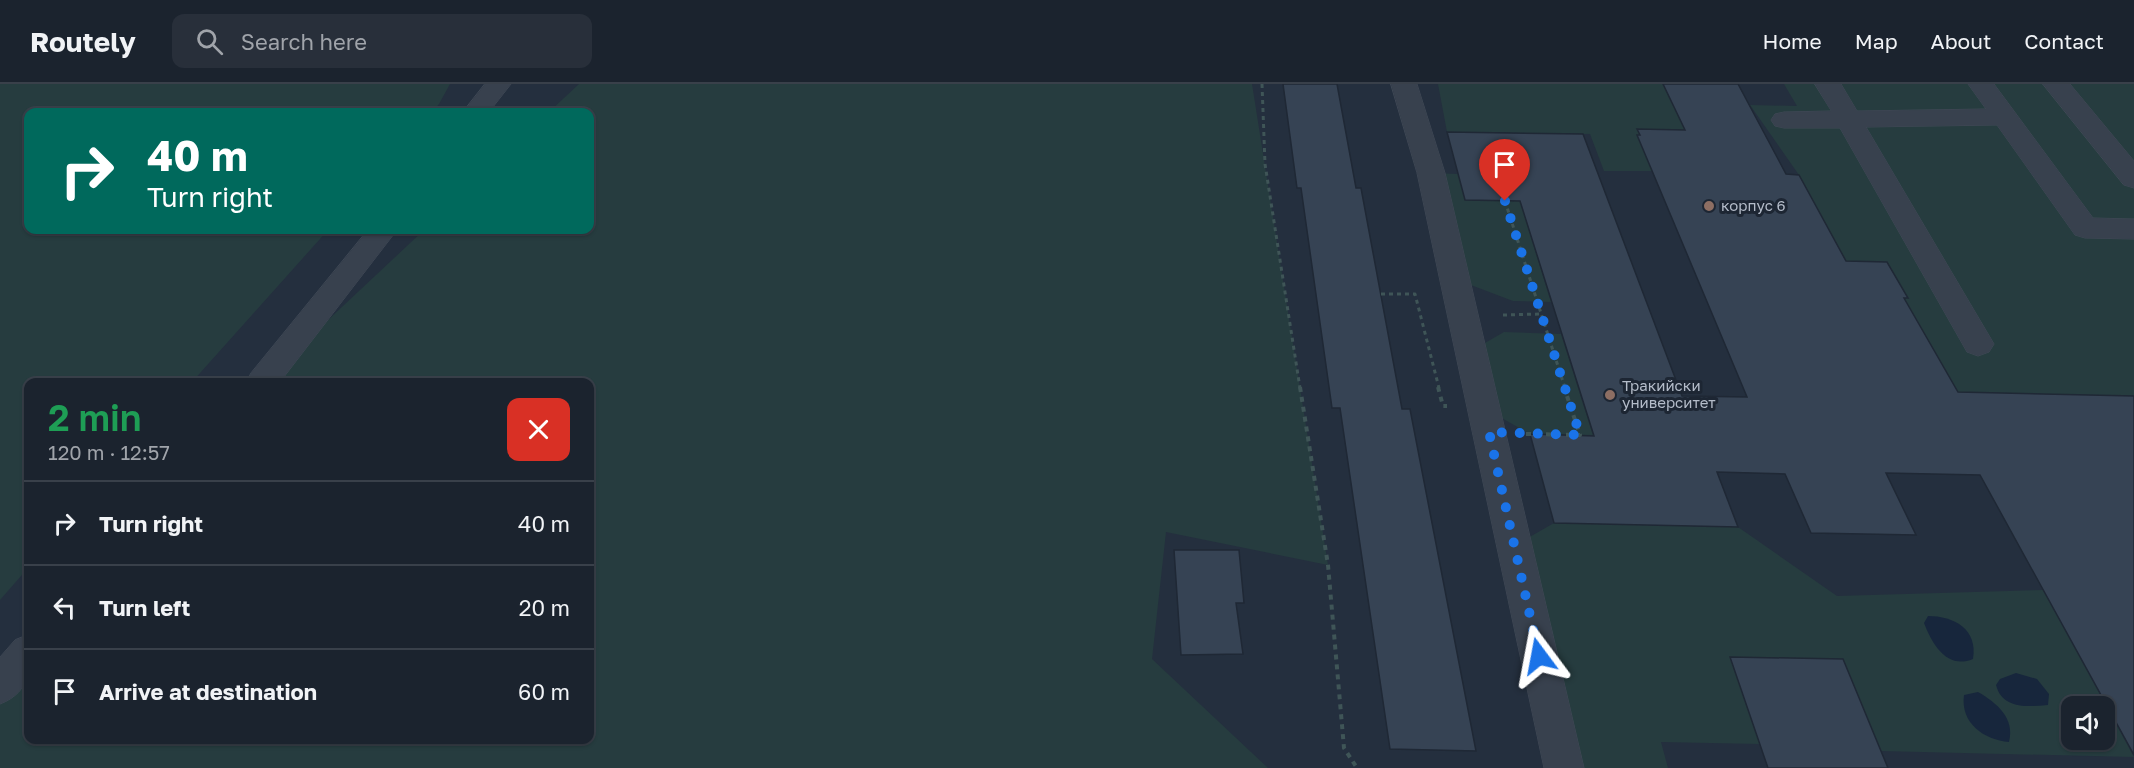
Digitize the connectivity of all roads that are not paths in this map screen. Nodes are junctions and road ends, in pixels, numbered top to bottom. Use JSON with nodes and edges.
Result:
{"nodes":[{"id":1,"x":498,"y":84,"type":"edge"},
{"id":2,"x":1404,"y":84,"type":"edge"},
{"id":3,"x":1828,"y":84,"type":"edge"},
{"id":4,"x":1981,"y":84,"type":"edge"},
{"id":5,"x":2056,"y":84,"type":"edge"},
{"id":6,"x":479,"y":108,"type":"edge"},
{"id":7,"x":2005,"y":117,"type":"junction"},
{"id":8,"x":1848,"y":119,"type":"junction"},
{"id":9,"x":1784,"y":120,"type":"dead end"},
{"id":10,"x":2134,"y":179,"type":"edge"},
{"id":11,"x":2134,"y":229,"type":"edge"},
{"id":12,"x":380,"y":234,"type":"edge"},
{"id":13,"x":1978,"y":344,"type":"dead end"},
{"id":14,"x":265,"y":378,"type":"edge"},
{"id":15,"x":24,"y":657,"type":"edge"},
{"id":16,"x":0,"y":686,"type":"edge"},
{"id":17,"x":1564,"y":768,"type":"edge"}],
"edges":[{"from":1,"to":6,"type":"street"},
{"from":2,"to":17,"type":"street"},
{"from":3,"to":8,"type":"street"},
{"from":4,"to":7,"type":"street"},
{"from":5,"to":10,"type":"street"},
{"from":7,"to":8,"type":"street"},
{"from":7,"to":11,"type":"street"},
{"from":8,"to":9,"type":"street"},
{"from":8,"to":13,"type":"street"},
{"from":12,"to":14,"type":"street"},
{"from":15,"to":16,"type":"street"}]}
